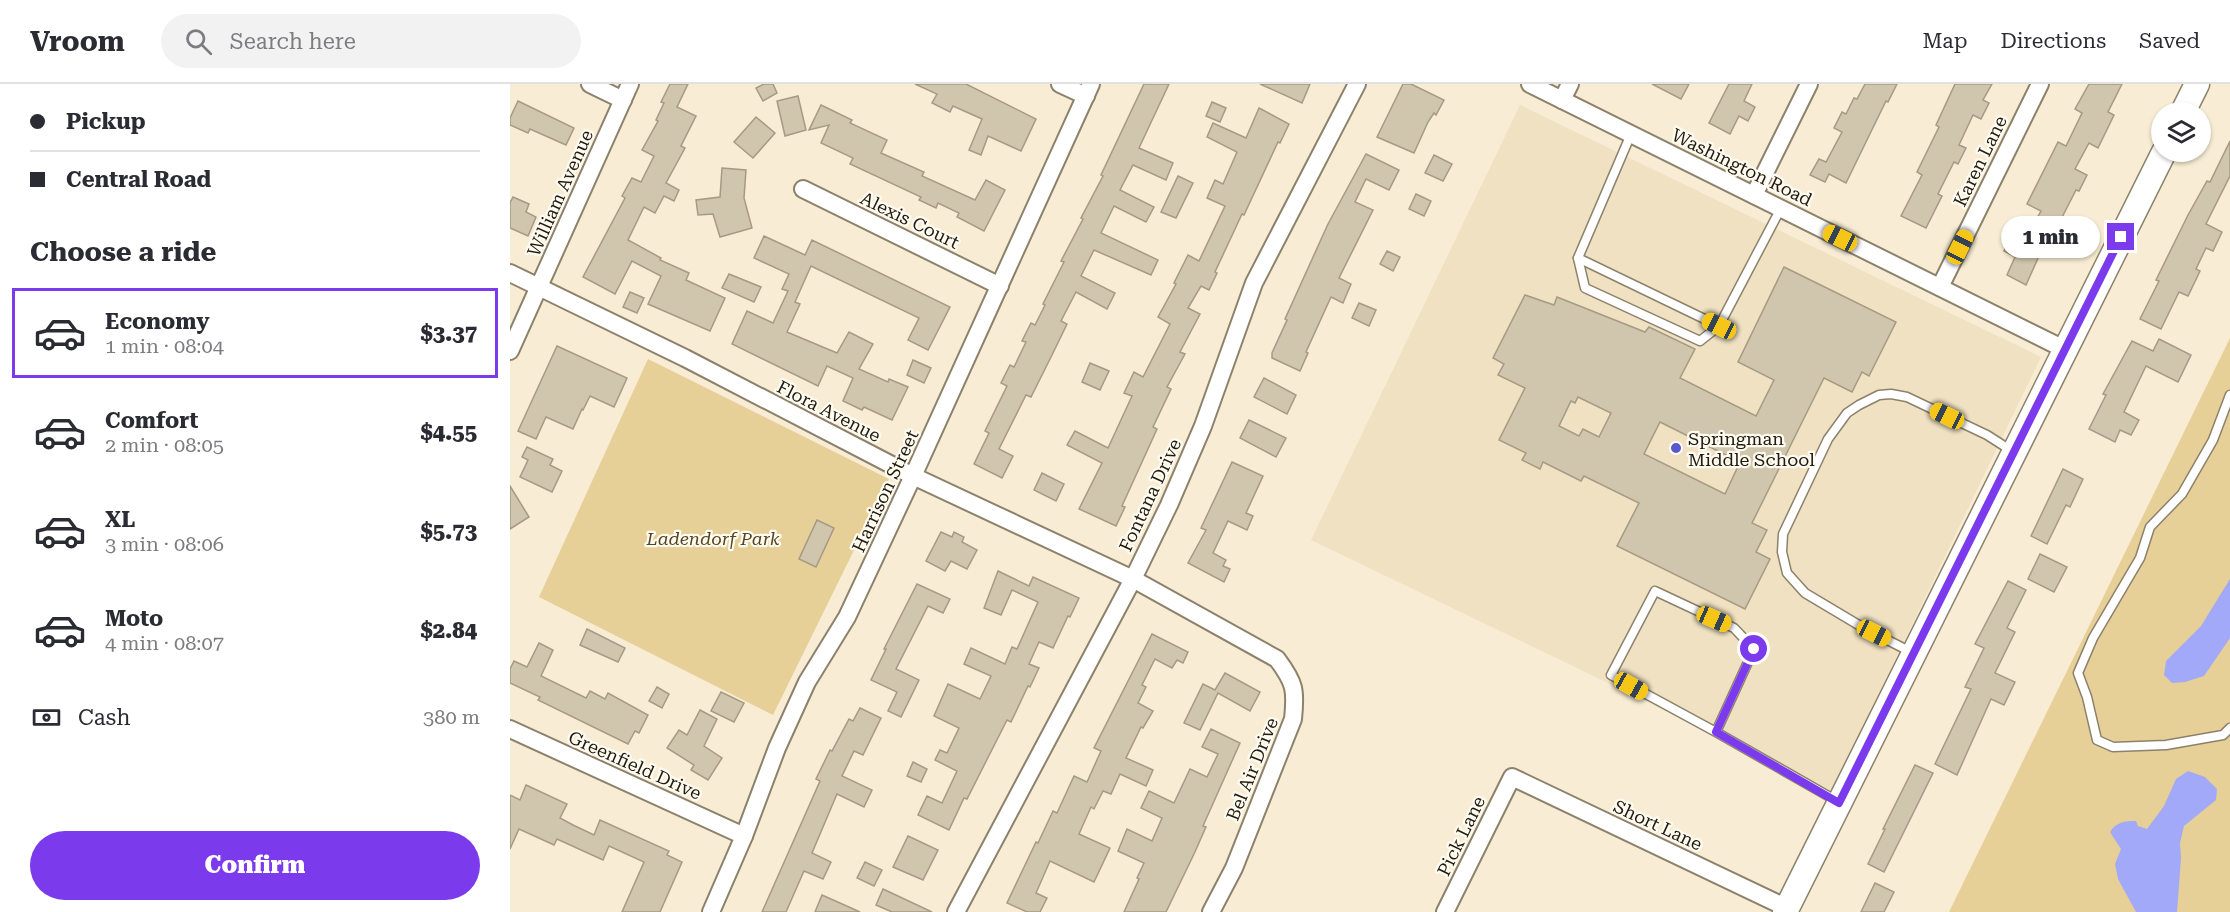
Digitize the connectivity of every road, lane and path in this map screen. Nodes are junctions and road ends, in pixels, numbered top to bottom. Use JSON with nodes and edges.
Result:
{"nodes":[{"id":1,"x":590,"y":84,"type":"edge"},
{"id":2,"x":630,"y":84,"type":"edge"},
{"id":3,"x":1060,"y":84,"type":"edge"},
{"id":4,"x":1357,"y":84,"type":"edge"},
{"id":5,"x":1530,"y":84,"type":"edge"},
{"id":6,"x":1570,"y":84,"type":"edge"},
{"id":7,"x":1809,"y":84,"type":"edge"},
{"id":8,"x":2040,"y":84,"type":"edge"},
{"id":9,"x":2197,"y":84,"type":"edge"},
{"id":10,"x":1088,"y":90,"type":"edge"},
{"id":11,"x":623,"y":100,"type":"junction"},
{"id":12,"x":1562,"y":100,"type":"junction"},
{"id":13,"x":2188,"y":102,"type":"edge"},
{"id":14,"x":1631,"y":134,"type":"junction"},
{"id":15,"x":2159,"y":162,"type":"edge"},
{"id":16,"x":803,"y":189,"type":"dead end"},
{"id":17,"x":1754,"y":195,"type":"junction"},
{"id":18,"x":1781,"y":208,"type":"junction"},
{"id":19,"x":1578,"y":258,"type":"junction"},
{"id":20,"x":510,"y":273,"type":"edge"},
{"id":21,"x":1000,"y":286,"type":"junction"},
{"id":22,"x":539,"y":287,"type":"junction"},
{"id":23,"x":1940,"y":287,"type":"junction"},
{"id":24,"x":1719,"y":326,"type":"junction"},
{"id":25,"x":2066,"y":350,"type":"junction"},
{"id":26,"x":510,"y":351,"type":"edge"},
{"id":27,"x":2230,"y":395,"type":"edge"},
{"id":28,"x":2015,"y":452,"type":"junction"},
{"id":29,"x":913,"y":476,"type":"junction"},
{"id":30,"x":1132,"y":579,"type":"junction"},
{"id":31,"x":1914,"y":653,"type":"junction"},
{"id":32,"x":2230,"y":728,"type":"edge"},
{"id":33,"x":510,"y":729,"type":"edge"},
{"id":34,"x":1716,"y":732,"type":"junction"},
{"id":35,"x":1512,"y":777,"type":"joint"},
{"id":36,"x":1839,"y":803,"type":"junction"},
{"id":37,"x":744,"y":836,"type":"junction"},
{"id":38,"x":1786,"y":910,"type":"edge"},
{"id":39,"x":711,"y":912,"type":"edge"},
{"id":40,"x":956,"y":912,"type":"edge"},
{"id":41,"x":1211,"y":912,"type":"edge"},
{"id":42,"x":1445,"y":912,"type":"edge"}],
"edges":[{"from":1,"to":11,"type":"street"},
{"from":2,"to":11,"type":"street","name":"William Avenue"},
{"from":3,"to":10,"type":"street"},
{"from":4,"to":30,"type":"street","name":"Fontana Drive"},
{"from":5,"to":12,"type":"street","name":"Washington Road"},
{"from":6,"to":12,"type":"street"},
{"from":7,"to":17,"type":"street"},
{"from":8,"to":23,"type":"street","name":"Karen Lane"},
{"from":9,"to":13,"type":"main road"},
{"from":10,"to":21,"type":"street","name":"Harrison Street"},
{"from":11,"to":22,"type":"street","name":"William Avenue"},
{"from":12,"to":14,"type":"street","name":"Washington Road"},
{"from":14,"to":17,"type":"street","name":"Washington Road"},
{"from":14,"to":19,"type":"lane"},
{"from":15,"to":25,"type":"main road"},
{"from":16,"to":21,"type":"street","name":"Alexis Court"},
{"from":17,"to":18,"type":"street","name":"Washington Road"},
{"from":18,"to":23,"type":"street","name":"Washington Road"},
{"from":18,"to":24,"type":"lane"},
{"from":19,"to":24,"type":"lane"},
{"from":19,"to":24,"type":"lane"},
{"from":20,"to":22,"type":"street","name":"Flora Avenue"},
{"from":21,"to":29,"type":"street","name":"Harrison Street"},
{"from":22,"to":26,"type":"street","name":"William Avenue"},
{"from":22,"to":29,"type":"street","name":"Flora Avenue"},
{"from":23,"to":25,"type":"street","name":"Washington Road"},
{"from":25,"to":28,"type":"main road"},
{"from":27,"to":32,"type":"lane"},
{"from":28,"to":31,"type":"main road"},
{"from":28,"to":31,"type":"lane"},
{"from":29,"to":30,"type":"street","name":"Flora Avenue"},
{"from":29,"to":37,"type":"street","name":"Harrison Street"},
{"from":30,"to":40,"type":"street","name":"Fontana Drive"},
{"from":30,"to":41,"type":"street","name":"Bel Air Drive"},
{"from":31,"to":36,"type":"main road"},
{"from":33,"to":37,"type":"street","name":"Greenfield Drive"},
{"from":34,"to":34,"type":"lane"},
{"from":34,"to":36,"type":"lane"},
{"from":35,"to":38,"type":"street","name":"Short Lane"},
{"from":35,"to":42,"type":"street","name":"Pick Lane"},
{"from":36,"to":38,"type":"main road"},
{"from":37,"to":39,"type":"street","name":"Harrison Street"}]}
